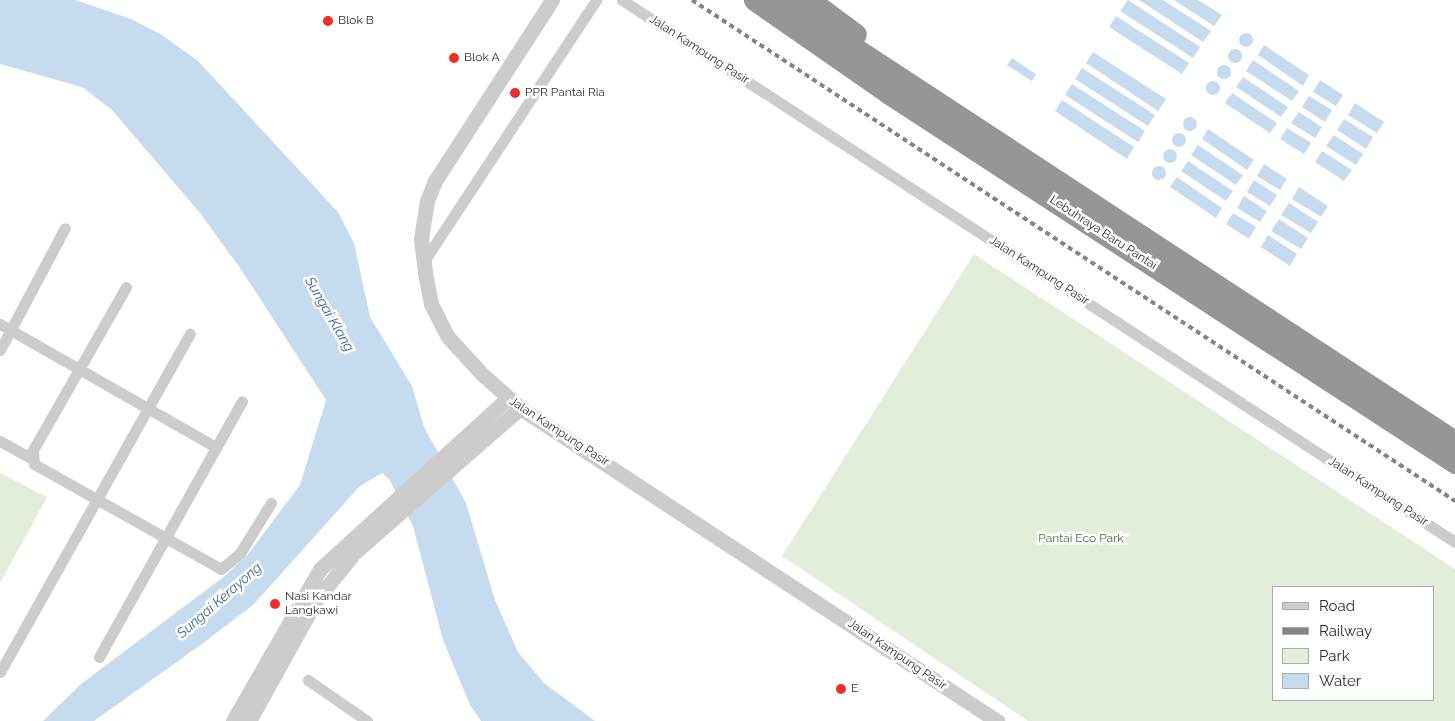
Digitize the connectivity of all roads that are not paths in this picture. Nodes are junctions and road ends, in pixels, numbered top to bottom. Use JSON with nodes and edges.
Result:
{"nodes":[{"id":1,"x":552,"y":0,"type":"edge"},
{"id":2,"x":596,"y":0,"type":"edge"},
{"id":3,"x":622,"y":0,"type":"edge"},
{"id":4,"x":754,"y":0,"type":"edge"},
{"id":5,"x":782,"y":0,"type":"edge"},
{"id":6,"x":810,"y":0,"type":"edge"},
{"id":7,"x":939,"y":104,"type":"junction"},
{"id":8,"x":65,"y":228,"type":"dead end"},
{"id":9,"x":424,"y":261,"type":"junction"},
{"id":10,"x":126,"y":287,"type":"dead end"},
{"id":11,"x":0,"y":324,"type":"edge"},
{"id":12,"x":12,"y":331,"type":"junction"},
{"id":13,"x":190,"y":334,"type":"dead end"},
{"id":14,"x":0,"y":350,"type":"edge"},
{"id":15,"x":79,"y":369,"type":"junction"},
{"id":16,"x":507,"y":399,"type":"junction"},
{"id":17,"x":242,"y":401,"type":"dead end"},
{"id":18,"x":148,"y":408,"type":"junction"},
{"id":19,"x":520,"y":408,"type":"junction"},
{"id":20,"x":480,"y":432,"type":"junction"},
{"id":21,"x":1455,"y":440,"type":"edge"},
{"id":22,"x":0,"y":441,"type":"edge"},
{"id":23,"x":216,"y":448,"type":"junction"},
{"id":24,"x":31,"y":458,"type":"junction"},
{"id":25,"x":1455,"y":463,"type":"edge"},
{"id":26,"x":97,"y":500,"type":"junction"},
{"id":27,"x":272,"y":503,"type":"dead end"},
{"id":28,"x":165,"y":538,"type":"junction"},
{"id":29,"x":1455,"y":542,"type":"edge"},
{"id":30,"x":351,"y":547,"type":"junction"},
{"id":31,"x":98,"y":657,"type":"dead end"},
{"id":32,"x":0,"y":672,"type":"edge"},
{"id":33,"x":308,"y":680,"type":"dead end"},
{"id":34,"x":233,"y":721,"type":"edge"},
{"id":35,"x":249,"y":721,"type":"edge"},
{"id":36,"x":367,"y":721,"type":"edge"},
{"id":37,"x":997,"y":721,"type":"edge"}],
"edges":[{"from":1,"to":9,"type":"street","name":"Jalan Kampung Pasir"},
{"from":2,"to":9,"type":"street"},
{"from":3,"to":29,"type":"street","name":"Jalan Kampung Pasir"},
{"from":4,"to":25,"type":"highway","name":"Lebuhraya Baru Pantai"},
{"from":5,"to":7,"type":"highway","name":"Lebuhraya Baru Pantai"},
{"from":6,"to":7,"type":"highway"},
{"from":7,"to":21,"type":"highway","name":"Lebuhraya Baru Pantai"},
{"from":8,"to":12,"type":"street"},
{"from":9,"to":16,"type":"street","name":"Jalan Kampung Pasir"},
{"from":10,"to":15,"type":"street"},
{"from":11,"to":12,"type":"street"},
{"from":12,"to":14,"type":"street"},
{"from":12,"to":15,"type":"street"},
{"from":13,"to":18,"type":"street"},
{"from":15,"to":18,"type":"street"},
{"from":15,"to":24,"type":"street"},
{"from":16,"to":19,"type":"street","name":"Jalan Kampung Pasir"},
{"from":16,"to":20,"type":"street"},
{"from":17,"to":23,"type":"street"},
{"from":18,"to":23,"type":"street"},
{"from":18,"to":26,"type":"street"},
{"from":19,"to":20,"type":"street"},
{"from":19,"to":37,"type":"street","name":"Jalan Kampung Pasir"},
{"from":20,"to":30,"type":"street"},
{"from":22,"to":24,"type":"street"},
{"from":23,"to":28,"type":"street"},
{"from":24,"to":26,"type":"street"},
{"from":26,"to":28,"type":"street"},
{"from":26,"to":32,"type":"street"},
{"from":27,"to":28,"type":"street"},
{"from":28,"to":31,"type":"street"},
{"from":30,"to":34,"type":"street"},
{"from":30,"to":35,"type":"street"},
{"from":33,"to":36,"type":"street"}]}
